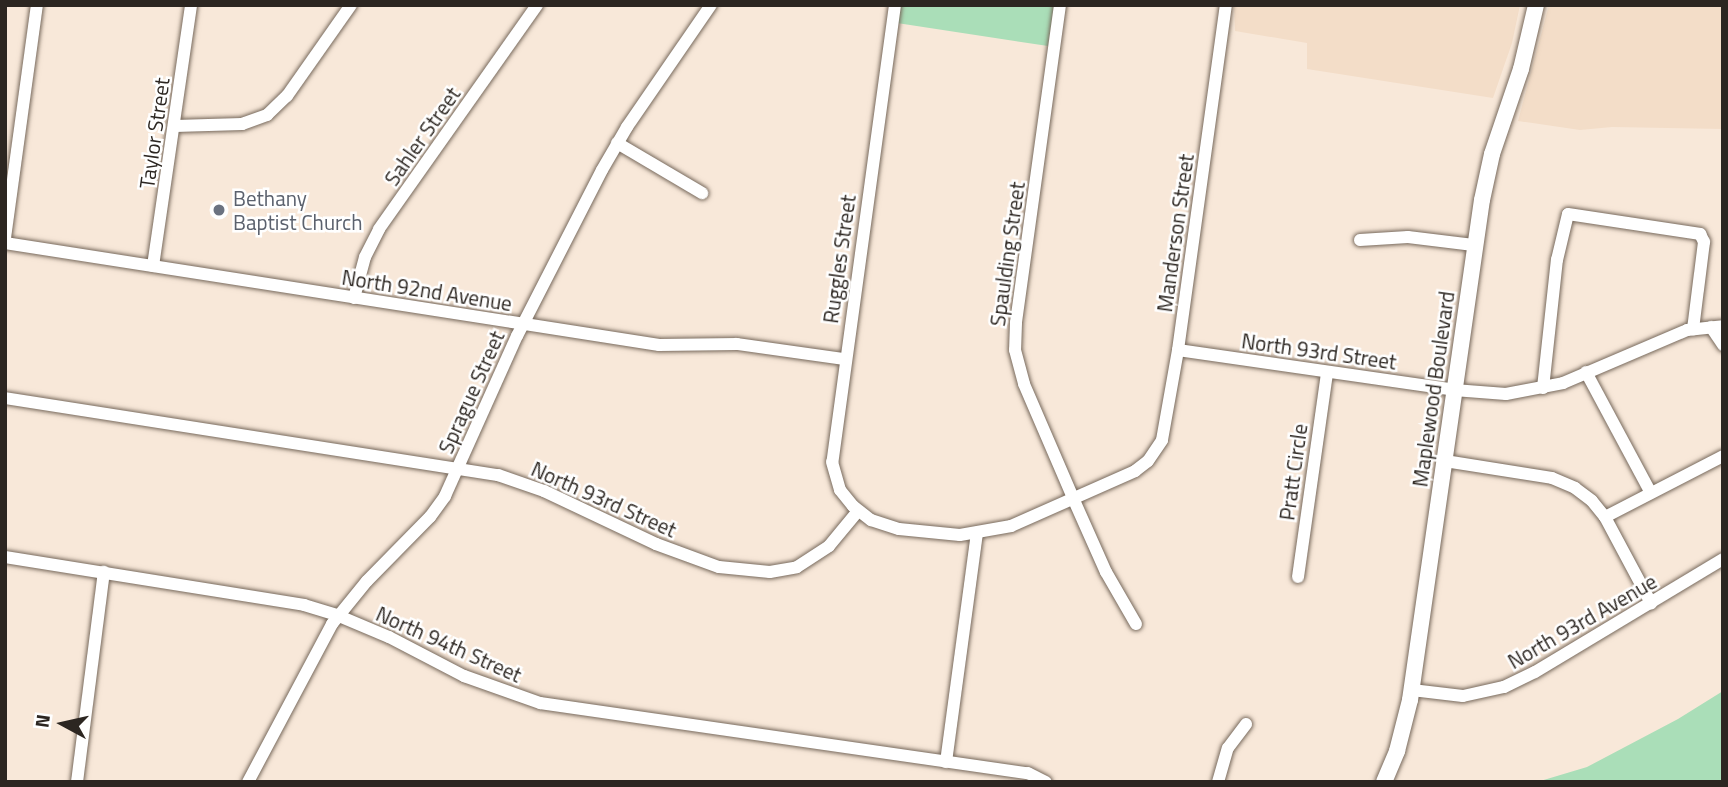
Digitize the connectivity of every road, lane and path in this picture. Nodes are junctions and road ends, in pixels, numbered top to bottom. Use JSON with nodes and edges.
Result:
{"nodes":[{"id":1,"x":37,"y":5,"type":"edge"},
{"id":2,"x":191,"y":5,"type":"edge"},
{"id":3,"x":351,"y":5,"type":"edge"},
{"id":4,"x":537,"y":5,"type":"edge"},
{"id":5,"x":711,"y":5,"type":"edge"},
{"id":6,"x":895,"y":5,"type":"edge"},
{"id":7,"x":1060,"y":5,"type":"edge"},
{"id":8,"x":1226,"y":5,"type":"edge"},
{"id":9,"x":1536,"y":5,"type":"edge"},
{"id":10,"x":175,"y":125,"type":"junction"},
{"id":11,"x":617,"y":143,"type":"junction"},
{"id":12,"x":702,"y":193,"type":"dead end"},
{"id":13,"x":5,"y":240,"type":"edge"},
{"id":14,"x":1360,"y":240,"type":"dead end"},
{"id":15,"x":1474,"y":245,"type":"junction"},
{"id":16,"x":153,"y":266,"type":"junction"},
{"id":17,"x":354,"y":298,"type":"junction"},
{"id":18,"x":524,"y":324,"type":"junction"},
{"id":19,"x":1717,"y":327,"type":"edge"},
{"id":20,"x":1693,"y":329,"type":"junction"},
{"id":21,"x":1723,"y":345,"type":"edge"},
{"id":22,"x":1178,"y":350,"type":"junction"},
{"id":23,"x":844,"y":359,"type":"junction"},
{"id":24,"x":1586,"y":372,"type":"junction"},
{"id":25,"x":1327,"y":373,"type":"junction"},
{"id":26,"x":1543,"y":388,"type":"junction"},
{"id":27,"x":1454,"y":390,"type":"junction"},
{"id":28,"x":5,"y":398,"type":"edge"},
{"id":29,"x":1723,"y":456,"type":"edge"},
{"id":30,"x":1445,"y":461,"type":"junction"},
{"id":31,"x":459,"y":468,"type":"junction"},
{"id":32,"x":1651,"y":493,"type":"junction"},
{"id":33,"x":1073,"y":498,"type":"junction"},
{"id":34,"x":858,"y":511,"type":"junction"},
{"id":35,"x":1605,"y":517,"type":"junction"},
{"id":36,"x":977,"y":533,"type":"junction"},
{"id":37,"x":5,"y":556,"type":"edge"},
{"id":38,"x":1723,"y":559,"type":"edge"},
{"id":39,"x":104,"y":572,"type":"junction"},
{"id":40,"x":1298,"y":577,"type":"dead end"},
{"id":41,"x":1651,"y":603,"type":"junction"},
{"id":42,"x":339,"y":615,"type":"junction"},
{"id":43,"x":1136,"y":624,"type":"dead end"},
{"id":44,"x":1412,"y":690,"type":"junction"},
{"id":45,"x":1246,"y":724,"type":"dead end"},
{"id":46,"x":946,"y":762,"type":"junction"},
{"id":47,"x":250,"y":781,"type":"edge"},
{"id":48,"x":76,"y":782,"type":"edge"},
{"id":49,"x":1046,"y":782,"type":"edge"},
{"id":50,"x":1218,"y":782,"type":"edge"},
{"id":51,"x":1384,"y":782,"type":"edge"}],
"edges":[{"from":1,"to":13,"type":"street"},
{"from":2,"to":10,"type":"street","name":"Taylor Street"},
{"from":3,"to":10,"type":"street"},
{"from":4,"to":17,"type":"street","name":"Sahler Street"},
{"from":5,"to":11,"type":"street","name":"Sprague Street"},
{"from":6,"to":23,"type":"street","name":"Ruggles Street"},
{"from":7,"to":33,"type":"street","name":"Spaulding Street"},
{"from":8,"to":22,"type":"street","name":"Manderson Street"},
{"from":9,"to":15,"type":"street","name":"Maplewood Boulevard"},
{"from":10,"to":16,"type":"street","name":"Taylor Street"},
{"from":11,"to":12,"type":"street"},
{"from":11,"to":18,"type":"street","name":"Sprague Street"},
{"from":13,"to":16,"type":"street","name":"North 92nd Avenue"},
{"from":14,"to":15,"type":"street"},
{"from":15,"to":27,"type":"street","name":"Maplewood Boulevard"},
{"from":16,"to":17,"type":"street","name":"North 92nd Avenue"},
{"from":17,"to":18,"type":"street","name":"North 92nd Avenue"},
{"from":18,"to":23,"type":"street","name":"North 92nd Avenue"},
{"from":18,"to":31,"type":"street","name":"Sprague Street"},
{"from":19,"to":20,"type":"street","name":"North 93rd Street"},
{"from":19,"to":21,"type":"street","name":"North 93rd Street"},
{"from":20,"to":24,"type":"street","name":"North 93rd Street"},
{"from":20,"to":26,"type":"street"},
{"from":22,"to":25,"type":"street","name":"North 93rd Street"},
{"from":22,"to":33,"type":"street","name":"Manderson Street"},
{"from":23,"to":34,"type":"street","name":"Ruggles Street"},
{"from":24,"to":26,"type":"street","name":"North 93rd Street"},
{"from":24,"to":32,"type":"street"},
{"from":25,"to":27,"type":"street","name":"North 93rd Street"},
{"from":25,"to":40,"type":"street","name":"Pratt Circle"},
{"from":26,"to":27,"type":"street","name":"North 93rd Street"},
{"from":27,"to":30,"type":"street","name":"Maplewood Boulevard"},
{"from":28,"to":31,"type":"street","name":"North 93rd Street"},
{"from":29,"to":32,"type":"street"},
{"from":30,"to":35,"type":"street"},
{"from":30,"to":44,"type":"street","name":"Maplewood Boulevard"},
{"from":31,"to":34,"type":"street","name":"North 93rd Street"},
{"from":31,"to":42,"type":"street","name":"Sprague Street"},
{"from":32,"to":35,"type":"street"},
{"from":33,"to":36,"type":"street"},
{"from":33,"to":43,"type":"street","name":"Spaulding Street"},
{"from":34,"to":36,"type":"street"},
{"from":35,"to":41,"type":"street"},
{"from":36,"to":46,"type":"street"},
{"from":37,"to":39,"type":"street","name":"North 94th Street"},
{"from":38,"to":41,"type":"street","name":"North 93rd Avenue"},
{"from":39,"to":42,"type":"street","name":"North 94th Street"},
{"from":39,"to":48,"type":"street"},
{"from":41,"to":44,"type":"street","name":"North 93rd Avenue"},
{"from":42,"to":46,"type":"street","name":"North 94th Street"},
{"from":42,"to":47,"type":"street","name":"Sprague Street"},
{"from":44,"to":51,"type":"street","name":"Maplewood Boulevard"},
{"from":45,"to":50,"type":"street"},
{"from":46,"to":49,"type":"street","name":"North 94th Street"}]}
